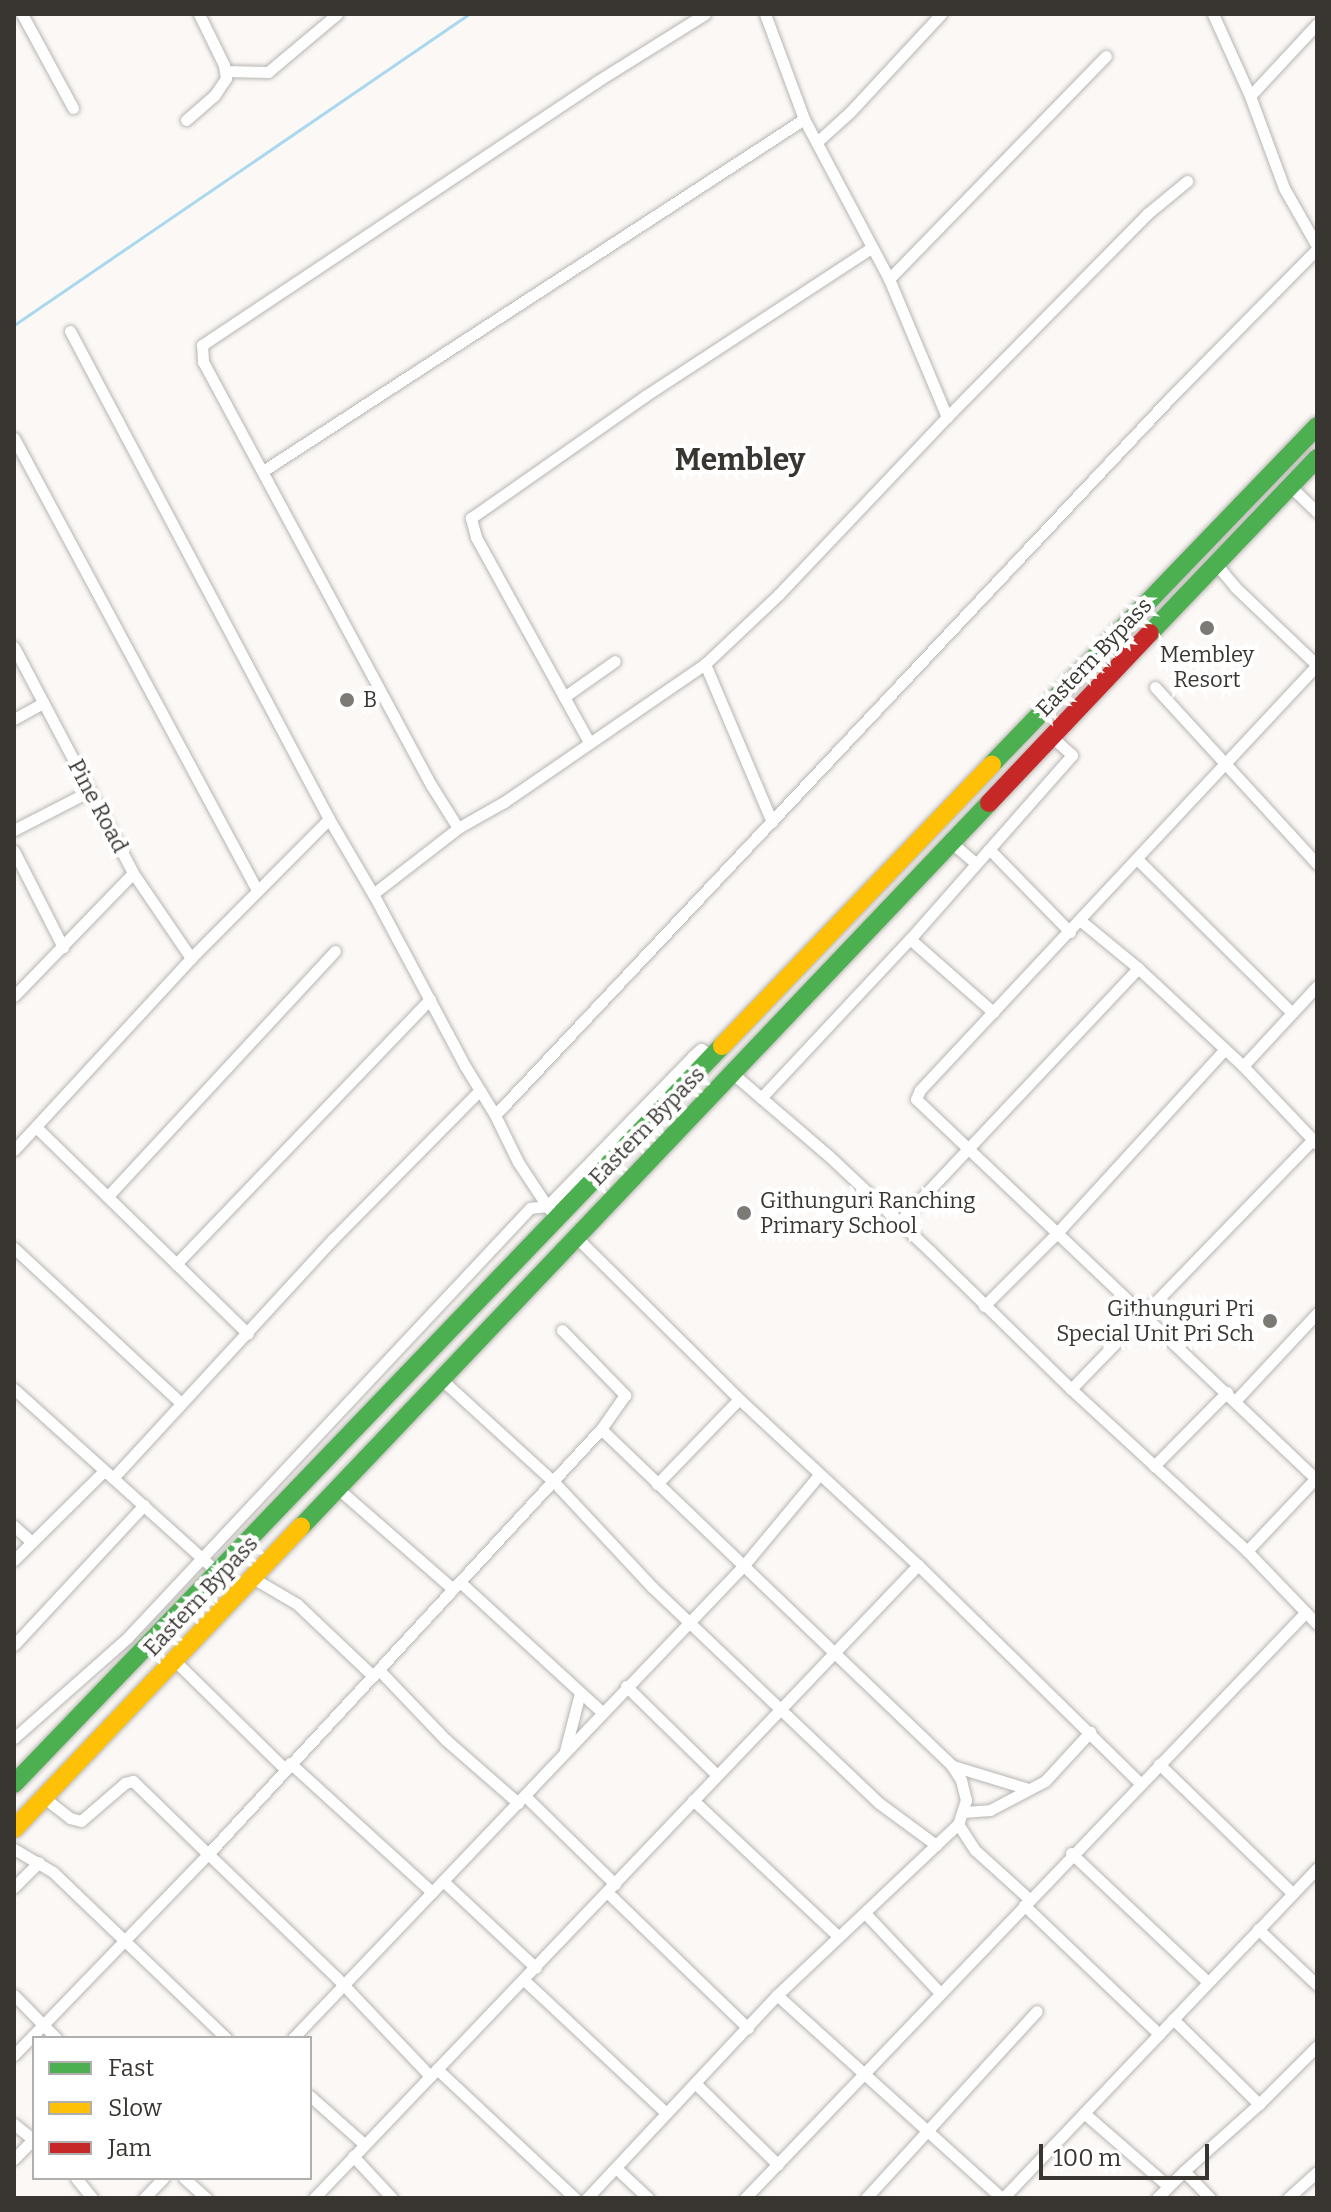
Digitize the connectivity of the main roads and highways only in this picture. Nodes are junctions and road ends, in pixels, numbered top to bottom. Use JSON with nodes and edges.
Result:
{"nodes":[{"id":1,"x":1317,"y":426,"type":"edge"},
{"id":2,"x":1317,"y":458,"type":"edge"},
{"id":3,"x":610,"y":1162,"type":"junction"},
{"id":4,"x":628,"y":1181,"type":"junction"},
{"id":5,"x":14,"y":1784,"type":"edge"},
{"id":6,"x":14,"y":1829,"type":"edge"}],
"edges":[{"from":1,"to":3,"type":"main road","name":"Eastern Bypass"},
{"from":2,"to":4,"type":"main road","name":"Eastern Bypass"},
{"from":3,"to":4,"type":"main road"},
{"from":3,"to":5,"type":"main road","name":"Eastern Bypass"},
{"from":4,"to":6,"type":"main road","name":"Eastern Bypass"}]}
